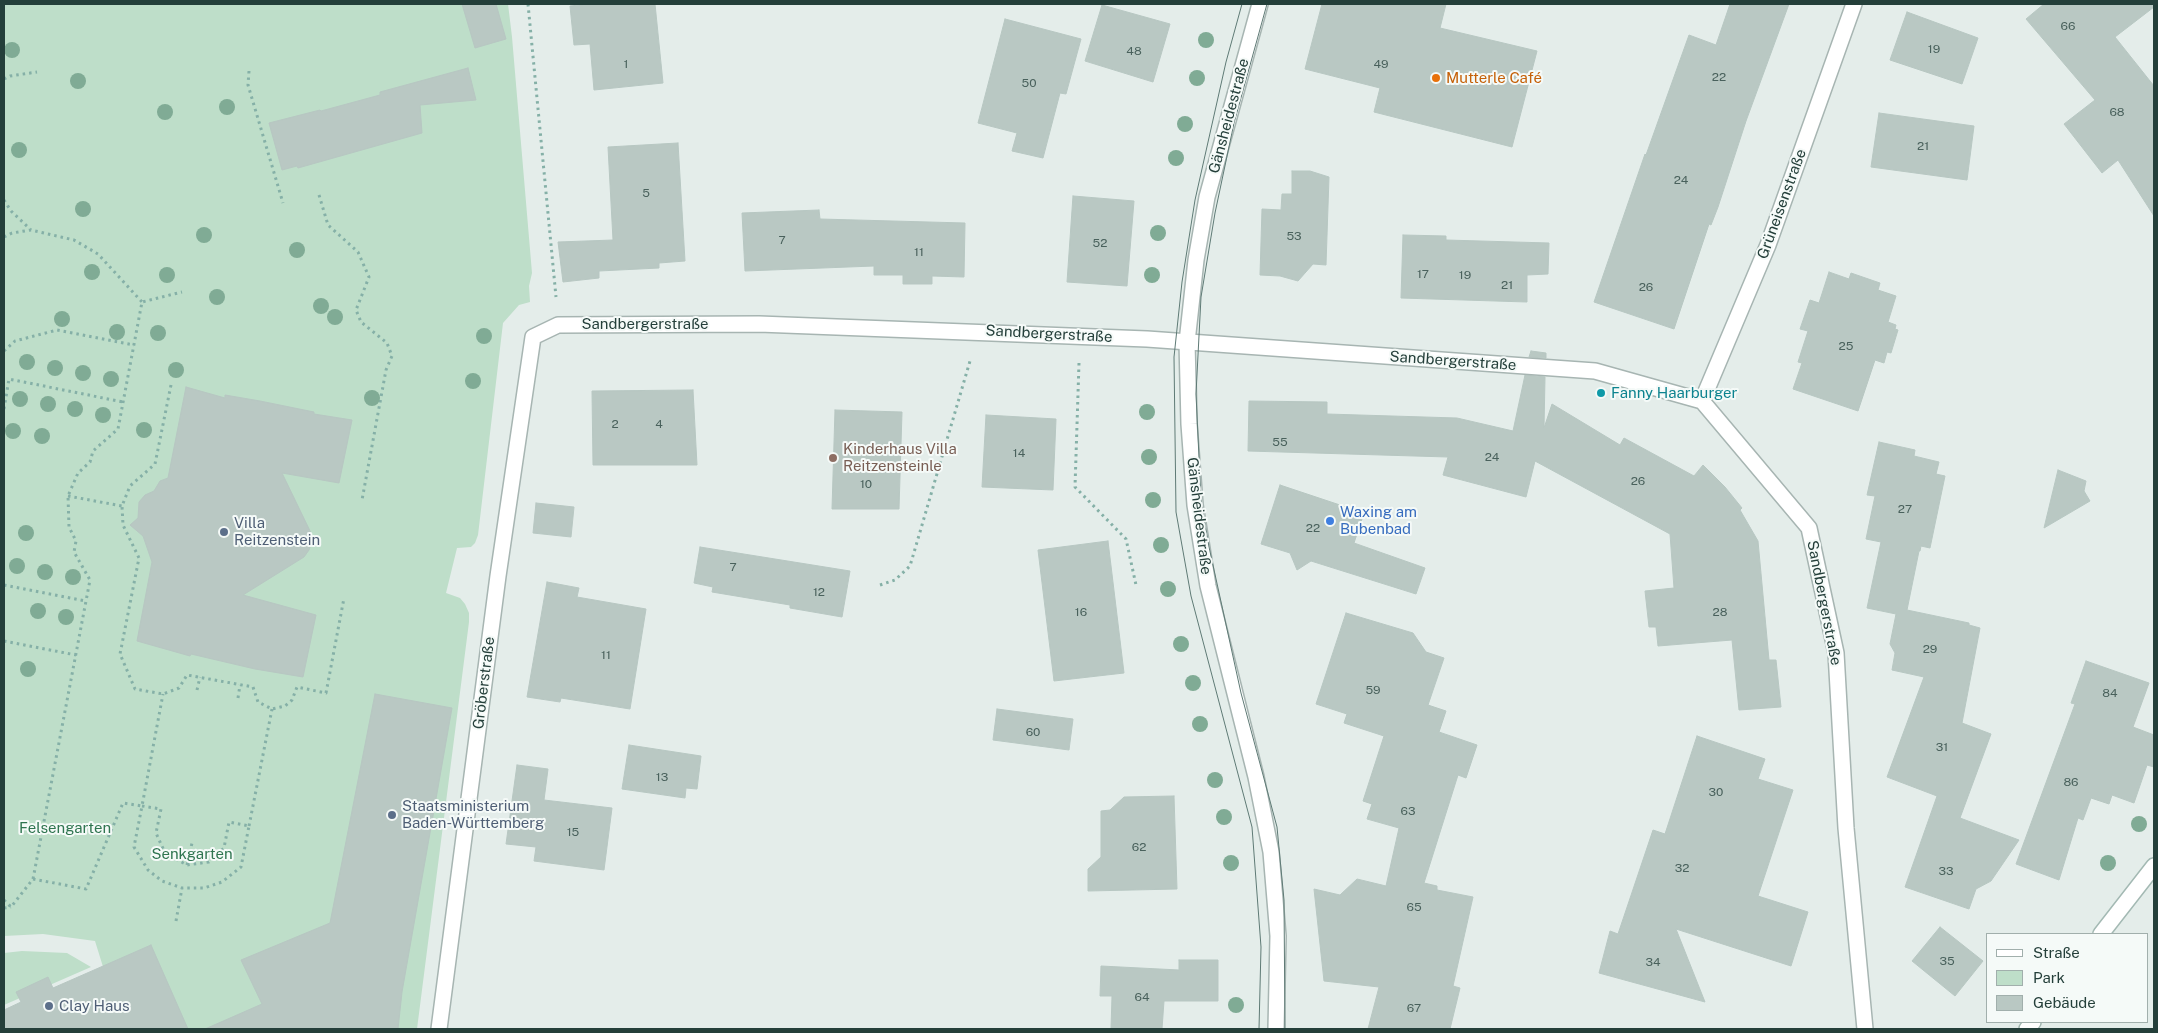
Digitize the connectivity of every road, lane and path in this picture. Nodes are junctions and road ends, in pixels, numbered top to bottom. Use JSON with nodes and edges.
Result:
{"nodes":[{"id":1,"x":528,"y":4,"type":"edge"},
{"id":2,"x":1260,"y":4,"type":"edge"},
{"id":3,"x":1854,"y":4,"type":"edge"},
{"id":4,"x":249,"y":70,"type":"dead end"},
{"id":5,"x":37,"y":72,"type":"dead end"},
{"id":6,"x":4,"y":79,"type":"edge"},
{"id":7,"x":319,"y":195,"type":"dead end"},
{"id":8,"x":4,"y":200,"type":"edge"},
{"id":9,"x":283,"y":202,"type":"dead end"},
{"id":10,"x":32,"y":230,"type":"junction"},
{"id":11,"x":4,"y":237,"type":"edge"},
{"id":12,"x":182,"y":292,"type":"dead end"},
{"id":13,"x":142,"y":302,"type":"junction"},
{"id":14,"x":558,"y":325,"type":"junction"},
{"id":15,"x":1080,"y":335,"type":"junction"},
{"id":16,"x":533,"y":337,"type":"joint"},
{"id":17,"x":1187,"y":342,"type":"junction"},
{"id":18,"x":134,"y":345,"type":"junction"},
{"id":19,"x":4,"y":351,"type":"edge"},
{"id":20,"x":171,"y":385,"type":"dead end"},
{"id":21,"x":961,"y":394,"type":"dead end"},
{"id":22,"x":1702,"y":401,"type":"junction"},
{"id":23,"x":123,"y":402,"type":"junction"},
{"id":24,"x":4,"y":409,"type":"edge"},
{"id":25,"x":68,"y":496,"type":"junction"},
{"id":26,"x":362,"y":500,"type":"dead end"},
{"id":27,"x":122,"y":506,"type":"junction"},
{"id":28,"x":880,"y":585,"type":"dead end"},
{"id":29,"x":1136,"y":585,"type":"dead end"},
{"id":30,"x":4,"y":586,"type":"edge"},
{"id":31,"x":344,"y":598,"type":"dead end"},
{"id":32,"x":86,"y":601,"type":"junction"},
{"id":33,"x":4,"y":641,"type":"edge"},
{"id":34,"x":76,"y":655,"type":"junction"},
{"id":35,"x":200,"y":677,"type":"junction"},
{"id":36,"x":240,"y":685,"type":"junction"},
{"id":37,"x":197,"y":690,"type":"dead end"},
{"id":38,"x":163,"y":694,"type":"junction"},
{"id":39,"x":238,"y":698,"type":"dead end"},
{"id":40,"x":272,"y":709,"type":"junction"},
{"id":41,"x":142,"y":806,"type":"junction"},
{"id":42,"x":249,"y":826,"type":"junction"},
{"id":43,"x":192,"y":843,"type":"dead end"},
{"id":44,"x":187,"y":865,"type":"junction"},
{"id":45,"x":2154,"y":866,"type":"edge"},
{"id":46,"x":33,"y":879,"type":"junction"},
{"id":47,"x":182,"y":888,"type":"junction"},
{"id":48,"x":4,"y":900,"type":"edge"},
{"id":49,"x":11,"y":907,"type":"junction"},
{"id":50,"x":4,"y":908,"type":"edge"},
{"id":51,"x":176,"y":921,"type":"dead end"},
{"id":52,"x":2102,"y":933,"type":"edge"},
{"id":53,"x":439,"y":1029,"type":"edge"},
{"id":54,"x":1276,"y":1029,"type":"edge"},
{"id":55,"x":1865,"y":1029,"type":"edge"}],
"edges":[{"from":1,"to":14,"type":"path"},
{"from":2,"to":17,"type":"street","name":"Gänsheidestraße"},
{"from":3,"to":22,"type":"street","name":"Grüneisenstraße"},
{"from":4,"to":9,"type":"path"},
{"from":5,"to":6,"type":"path"},
{"from":7,"to":26,"type":"path"},
{"from":8,"to":10,"type":"path"},
{"from":10,"to":11,"type":"path"},
{"from":10,"to":13,"type":"path"},
{"from":12,"to":13,"type":"path"},
{"from":13,"to":18,"type":"path"},
{"from":14,"to":15,"type":"street","name":"Sandbergerstraße"},
{"from":14,"to":16,"type":"street","name":"Sandbergerstraße"},
{"from":15,"to":17,"type":"street","name":"Sandbergerstraße"},
{"from":15,"to":29,"type":"path"},
{"from":16,"to":53,"type":"street","name":"Gröberstraße"},
{"from":17,"to":22,"type":"street","name":"Sandbergerstraße"},
{"from":17,"to":54,"type":"street","name":"Gänsheidestraße"},
{"from":18,"to":19,"type":"path"},
{"from":18,"to":23,"type":"path"},
{"from":20,"to":27,"type":"path"},
{"from":21,"to":28,"type":"path"},
{"from":22,"to":55,"type":"street","name":"Sandbergerstraße"},
{"from":23,"to":24,"type":"path"},
{"from":23,"to":25,"type":"path"},
{"from":25,"to":27,"type":"path"},
{"from":25,"to":32,"type":"path"},
{"from":27,"to":38,"type":"path"},
{"from":30,"to":32,"type":"path"},
{"from":31,"to":40,"type":"path"},
{"from":32,"to":34,"type":"path"},
{"from":33,"to":34,"type":"path"},
{"from":34,"to":46,"type":"path"},
{"from":35,"to":36,"type":"path"},
{"from":35,"to":37,"type":"path"},
{"from":35,"to":38,"type":"path"},
{"from":36,"to":39,"type":"path"},
{"from":36,"to":40,"type":"path"},
{"from":38,"to":41,"type":"path"},
{"from":40,"to":42,"type":"path"},
{"from":41,"to":44,"type":"path"},
{"from":41,"to":46,"type":"path"},
{"from":41,"to":47,"type":"path"},
{"from":42,"to":44,"type":"path"},
{"from":42,"to":47,"type":"path"},
{"from":43,"to":44,"type":"path"},
{"from":45,"to":52,"type":"street"},
{"from":46,"to":49,"type":"path"},
{"from":47,"to":51,"type":"path"},
{"from":48,"to":49,"type":"path"},
{"from":49,"to":50,"type":"path"}]}
